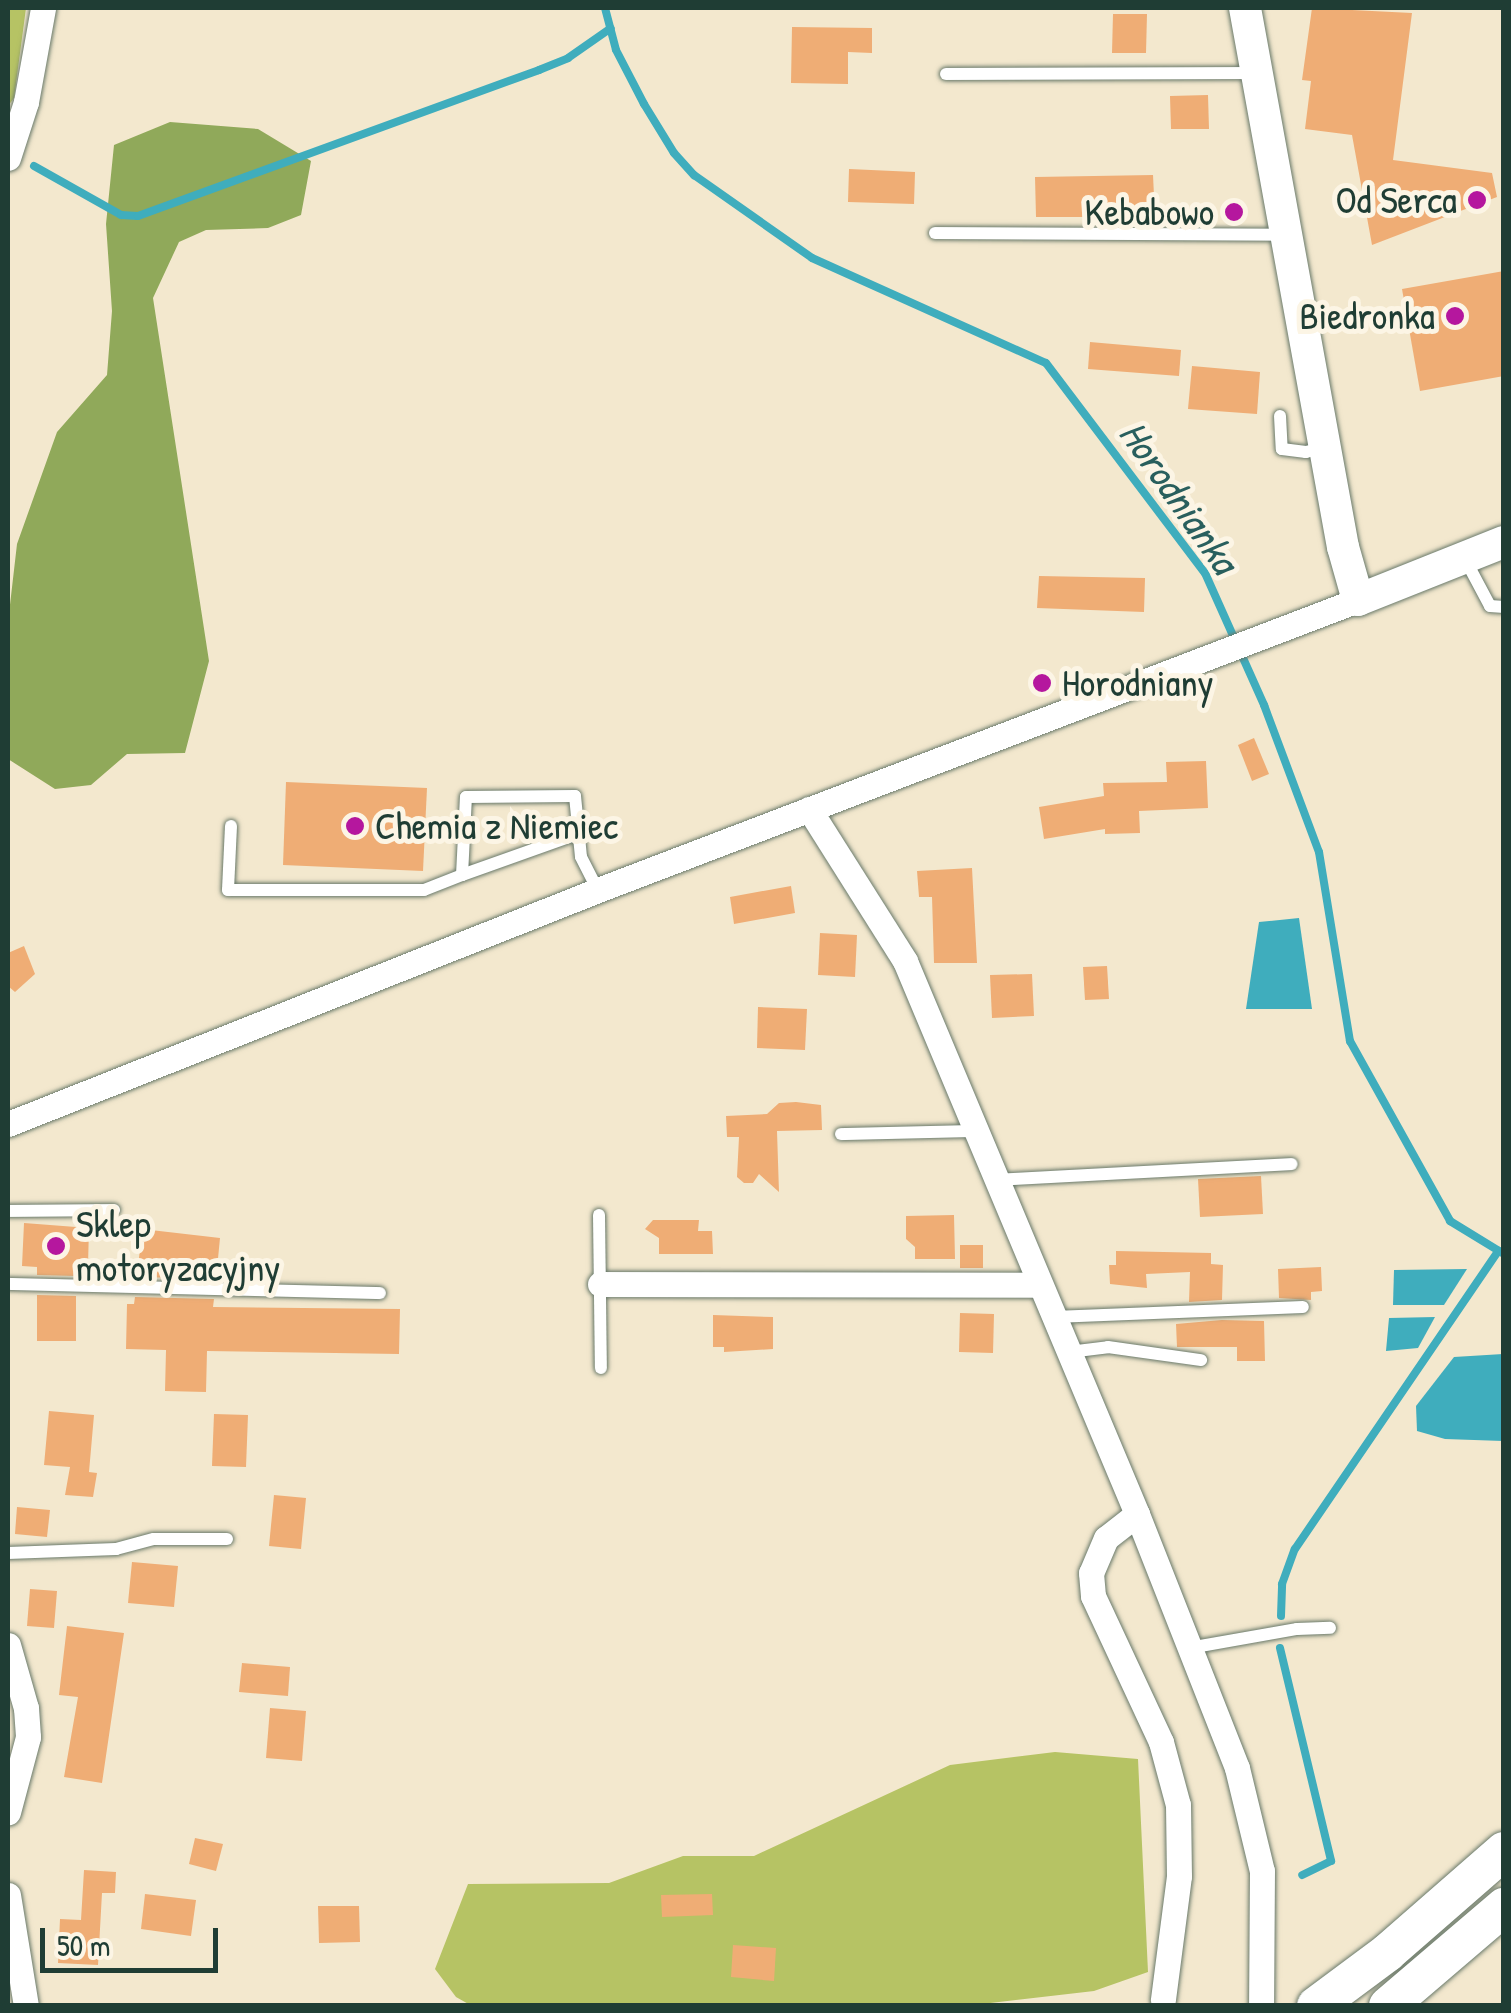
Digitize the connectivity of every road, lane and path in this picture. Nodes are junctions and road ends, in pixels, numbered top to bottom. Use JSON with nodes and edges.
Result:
{"nodes":[{"id":1,"x":43,"y":8,"type":"edge"},
{"id":2,"x":1245,"y":8,"type":"edge"},
{"id":3,"x":1258,"y":73,"type":"junction"},
{"id":4,"x":946,"y":74,"type":"dead end"},
{"id":5,"x":8,"y":158,"type":"edge"},
{"id":6,"x":935,"y":232,"type":"dead end"},
{"id":7,"x":1288,"y":236,"type":"junction"},
{"id":8,"x":1280,"y":416,"type":"dead end"},
{"id":9,"x":1326,"y":446,"type":"junction"},
{"id":10,"x":1504,"y":542,"type":"edge"},
{"id":11,"x":1465,"y":559,"type":"junction"},
{"id":12,"x":1358,"y":600,"type":"junction"},
{"id":13,"x":1504,"y":607,"type":"edge"},
{"id":14,"x":809,"y":809,"type":"junction"},
{"id":15,"x":231,"y":826,"type":"dead end"},
{"id":16,"x":576,"y":834,"type":"junction"},
{"id":17,"x":462,"y":875,"type":"junction"},
{"id":18,"x":598,"y":890,"type":"junction"},
{"id":19,"x":8,"y":1124,"type":"edge"},
{"id":20,"x":977,"y":1131,"type":"junction"},
{"id":21,"x":841,"y":1134,"type":"dead end"},
{"id":22,"x":1292,"y":1164,"type":"dead end"},
{"id":23,"x":996,"y":1180,"type":"junction"},
{"id":24,"x":114,"y":1210,"type":"dead end"},
{"id":25,"x":8,"y":1211,"type":"edge"},
{"id":26,"x":600,"y":1216,"type":"dead end"},
{"id":27,"x":8,"y":1284,"type":"edge"},
{"id":28,"x":600,"y":1284,"type":"junction"},
{"id":29,"x":1037,"y":1284,"type":"junction"},
{"id":30,"x":380,"y":1293,"type":"dead end"},
{"id":31,"x":1303,"y":1307,"type":"dead end"},
{"id":32,"x":1051,"y":1317,"type":"junction"},
{"id":33,"x":1067,"y":1352,"type":"junction"},
{"id":34,"x":1201,"y":1360,"type":"dead end"},
{"id":35,"x":600,"y":1368,"type":"dead end"},
{"id":36,"x":1136,"y":1514,"type":"junction"},
{"id":37,"x":226,"y":1540,"type":"dead end"},
{"id":38,"x":8,"y":1553,"type":"edge"},
{"id":39,"x":1330,"y":1628,"type":"dead end"},
{"id":40,"x":8,"y":1645,"type":"edge"},
{"id":41,"x":1189,"y":1648,"type":"junction"},
{"id":42,"x":8,"y":1812,"type":"edge"},
{"id":43,"x":1504,"y":1850,"type":"edge"},
{"id":44,"x":8,"y":1895,"type":"edge"},
{"id":45,"x":1504,"y":1908,"type":"edge"},
{"id":46,"x":1163,"y":2003,"type":"edge"},
{"id":47,"x":26,"y":2006,"type":"edge"},
{"id":48,"x":1261,"y":2006,"type":"edge"},
{"id":49,"x":1316,"y":2006,"type":"edge"},
{"id":50,"x":1388,"y":2006,"type":"edge"}],
"edges":[{"from":1,"to":5,"type":"street"},
{"from":2,"to":3,"type":"street"},
{"from":3,"to":4,"type":"lane"},
{"from":3,"to":7,"type":"street"},
{"from":6,"to":7,"type":"lane"},
{"from":7,"to":9,"type":"street"},
{"from":8,"to":9,"type":"lane"},
{"from":9,"to":12,"type":"street"},
{"from":10,"to":11,"type":"street"},
{"from":11,"to":12,"type":"street"},
{"from":11,"to":13,"type":"lane"},
{"from":12,"to":14,"type":"street"},
{"from":14,"to":18,"type":"street"},
{"from":14,"to":20,"type":"street"},
{"from":15,"to":17,"type":"lane"},
{"from":16,"to":17,"type":"lane"},
{"from":16,"to":17,"type":"lane"},
{"from":16,"to":18,"type":"lane"},
{"from":18,"to":19,"type":"street"},
{"from":20,"to":21,"type":"lane"},
{"from":20,"to":23,"type":"street"},
{"from":22,"to":23,"type":"lane"},
{"from":23,"to":29,"type":"street"},
{"from":24,"to":25,"type":"lane"},
{"from":26,"to":28,"type":"lane"},
{"from":27,"to":30,"type":"lane"},
{"from":28,"to":29,"type":"street"},
{"from":28,"to":35,"type":"lane"},
{"from":29,"to":32,"type":"street"},
{"from":31,"to":32,"type":"lane"},
{"from":32,"to":33,"type":"street"},
{"from":33,"to":34,"type":"lane"},
{"from":33,"to":36,"type":"street"},
{"from":36,"to":41,"type":"street"},
{"from":36,"to":46,"type":"street"},
{"from":37,"to":38,"type":"lane"},
{"from":39,"to":41,"type":"lane"},
{"from":40,"to":42,"type":"street"},
{"from":41,"to":48,"type":"street"},
{"from":43,"to":49,"type":"main road"},
{"from":44,"to":47,"type":"street"},
{"from":45,"to":50,"type":"main road"}]}
